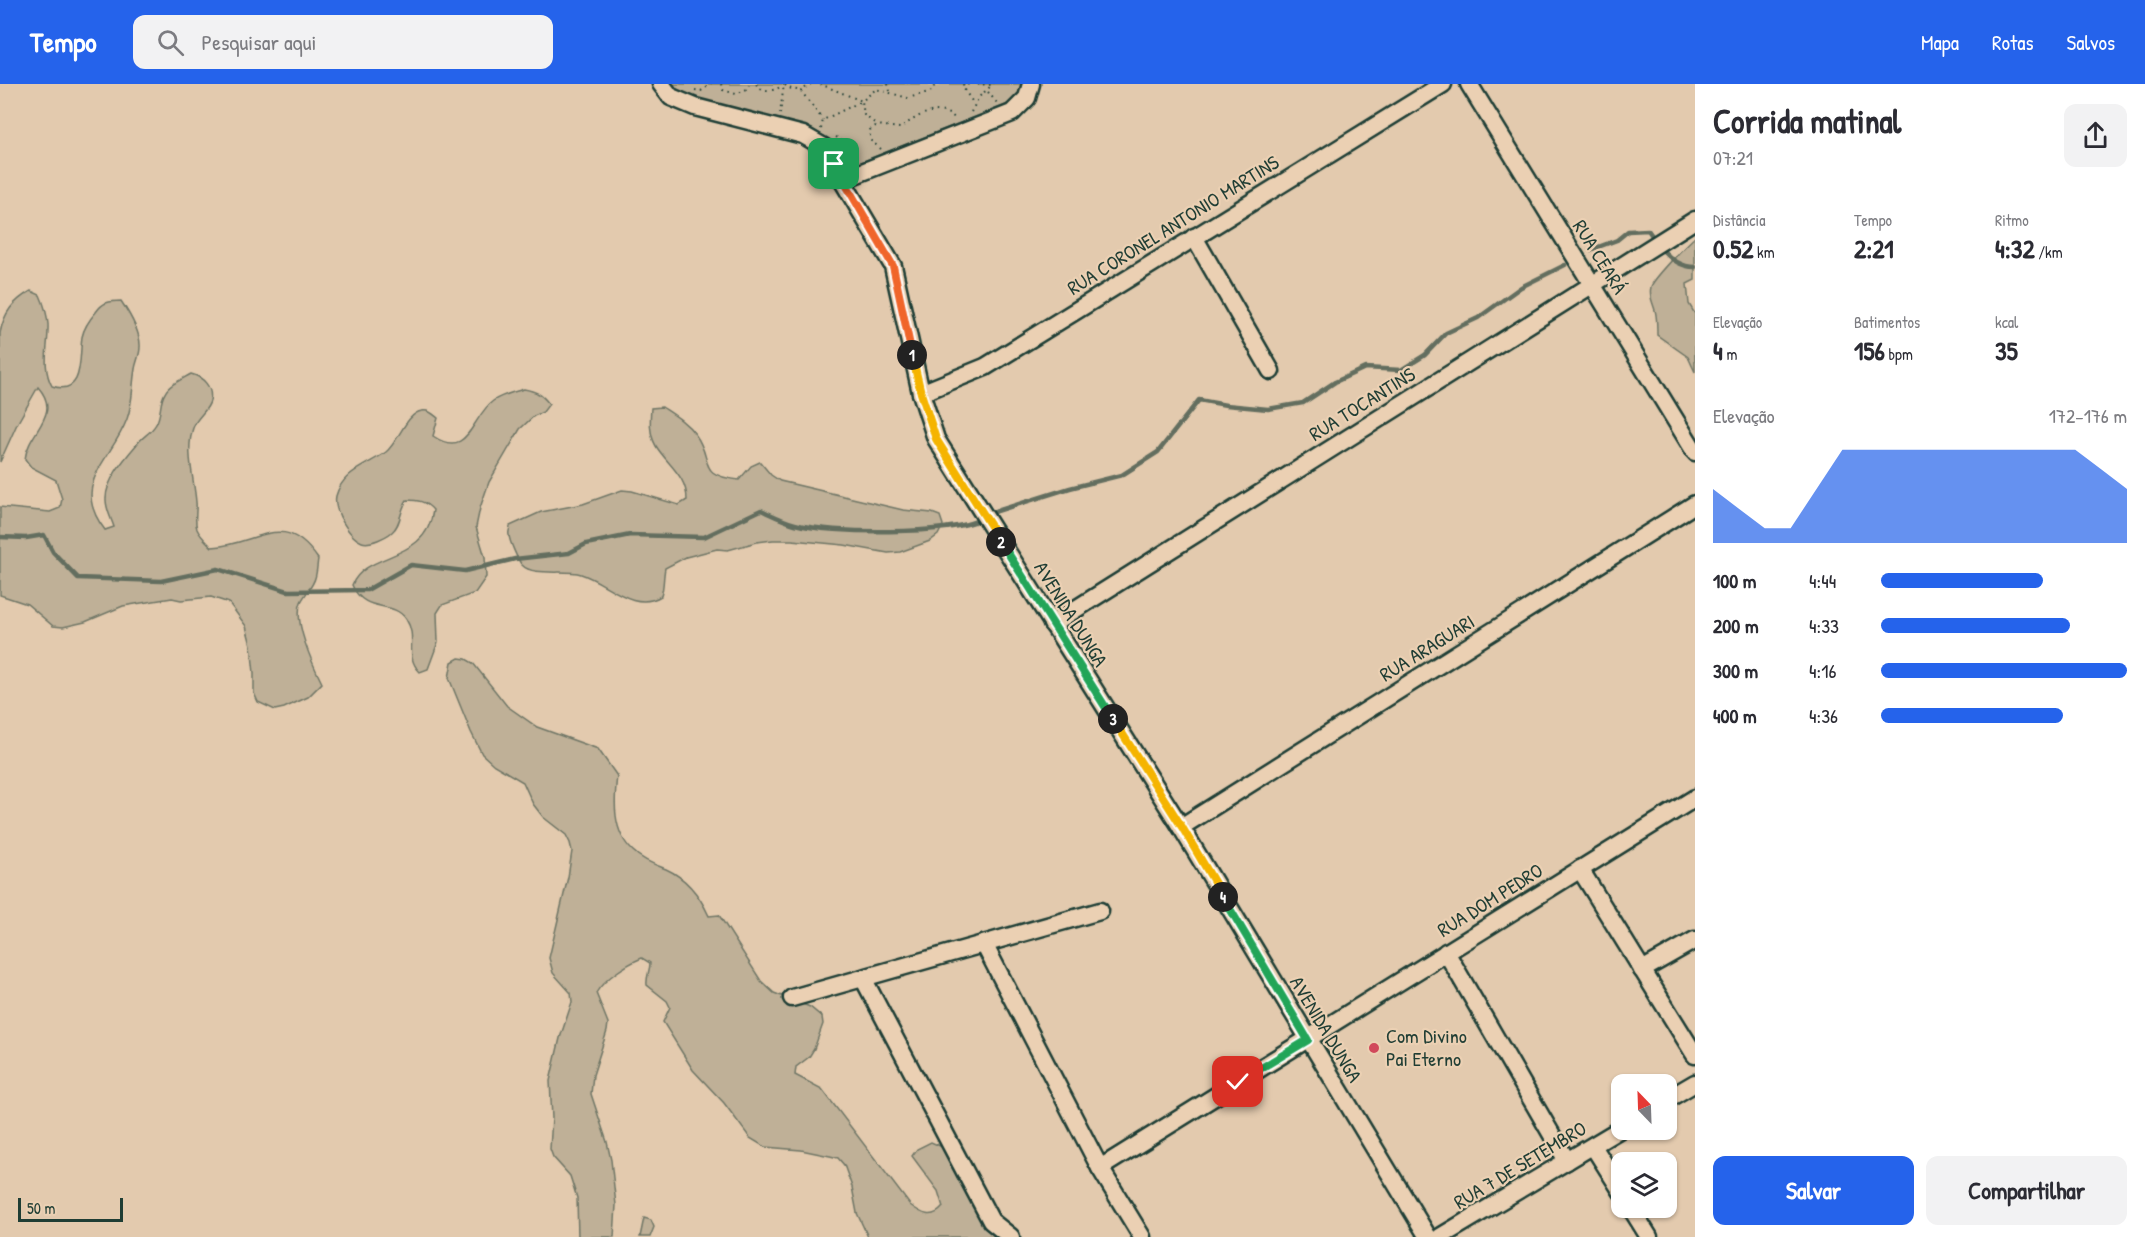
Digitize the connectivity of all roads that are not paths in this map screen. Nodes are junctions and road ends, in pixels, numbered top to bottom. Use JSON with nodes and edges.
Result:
{"nodes":[{"id":1,"x":660,"y":84,"type":"edge"},
{"id":2,"x":1031,"y":84,"type":"edge"},
{"id":3,"x":1443,"y":84,"type":"edge"},
{"id":4,"x":1469,"y":84,"type":"edge"},
{"id":5,"x":842,"y":180,"type":"junction"},
{"id":6,"x":1695,"y":220,"type":"edge"},
{"id":7,"x":1194,"y":237,"type":"junction"},
{"id":8,"x":1592,"y":284,"type":"junction"},
{"id":9,"x":1271,"y":371,"type":"dead end"},
{"id":10,"x":921,"y":393,"type":"junction"},
{"id":11,"x":1695,"y":452,"type":"edge"},
{"id":12,"x":1695,"y":504,"type":"edge"},
{"id":13,"x":1052,"y":624,"type":"junction"},
{"id":14,"x":1695,"y":798,"type":"edge"},
{"id":15,"x":1182,"y":827,"type":"junction"},
{"id":16,"x":1580,"y":869,"type":"junction"},
{"id":17,"x":1100,"y":911,"type":"dead end"},
{"id":18,"x":1695,"y":940,"type":"edge"},
{"id":19,"x":984,"y":944,"type":"junction"},
{"id":20,"x":1446,"y":952,"type":"junction"},
{"id":21,"x":1642,"y":970,"type":"junction"},
{"id":22,"x":863,"y":978,"type":"junction"},
{"id":23,"x":792,"y":998,"type":"dead end"},
{"id":24,"x":1308,"y":1040,"type":"junction"},
{"id":25,"x":1695,"y":1054,"type":"edge"},
{"id":26,"x":1694,"y":1086,"type":"edge"},
{"id":27,"x":1677,"y":1094,"type":"edge"},
{"id":28,"x":1611,"y":1135,"type":"edge"},
{"id":29,"x":1593,"y":1146,"type":"junction"},
{"id":30,"x":1567,"y":1161,"type":"junction"},
{"id":31,"x":1100,"y":1168,"type":"junction"},
{"id":32,"x":1611,"y":1175,"type":"edge"},
{"id":33,"x":1637,"y":1218,"type":"edge"},
{"id":34,"x":1011,"y":1237,"type":"edge"},
{"id":35,"x":1142,"y":1237,"type":"edge"},
{"id":36,"x":1428,"y":1237,"type":"edge"},
{"id":37,"x":1440,"y":1237,"type":"edge"},
{"id":38,"x":1649,"y":1237,"type":"edge"}],
"edges":[{"from":1,"to":5,"type":"street","name":"AVENIDA DUNGA"},
{"from":2,"to":5,"type":"street"},
{"from":3,"to":7,"type":"street","name":"RUA CORONEL ANTONIO MARTINS"},
{"from":4,"to":8,"type":"street","name":"RUA CEARÁ"},
{"from":5,"to":10,"type":"street","name":"AVENIDA DUNGA"},
{"from":6,"to":8,"type":"street","name":"RUA TOCANTINS"},
{"from":7,"to":9,"type":"street"},
{"from":7,"to":10,"type":"street","name":"RUA CORONEL ANTONIO MARTINS"},
{"from":8,"to":11,"type":"street","name":"RUA CEARÁ"},
{"from":8,"to":13,"type":"street","name":"RUA TOCANTINS"},
{"from":10,"to":13,"type":"street","name":"AVENIDA DUNGA"},
{"from":12,"to":15,"type":"street","name":"RUA ARAGUARI"},
{"from":13,"to":15,"type":"street","name":"AVENIDA DUNGA"},
{"from":14,"to":16,"type":"street","name":"RUA DOM PEDRO"},
{"from":15,"to":24,"type":"street","name":"AVENIDA DUNGA"},
{"from":16,"to":20,"type":"street","name":"RUA DOM PEDRO"},
{"from":16,"to":21,"type":"street"},
{"from":17,"to":19,"type":"street"},
{"from":18,"to":21,"type":"street"},
{"from":19,"to":22,"type":"street"},
{"from":19,"to":31,"type":"street"},
{"from":20,"to":24,"type":"street","name":"RUA DOM PEDRO"},
{"from":20,"to":30,"type":"street"},
{"from":21,"to":25,"type":"street"},
{"from":22,"to":23,"type":"street"},
{"from":22,"to":34,"type":"street"},
{"from":24,"to":31,"type":"street","name":"RUA DOM PEDRO"},
{"from":24,"to":36,"type":"street","name":"AVENIDA DUNGA"},
{"from":26,"to":27,"type":"street"},
{"from":28,"to":29,"type":"street","name":"RUA 7 DE SETEMBRO"},
{"from":29,"to":30,"type":"street","name":"RUA 7 DE SETEMBRO"},
{"from":29,"to":32,"type":"street"},
{"from":30,"to":37,"type":"street","name":"RUA 7 DE SETEMBRO"},
{"from":31,"to":35,"type":"street"},
{"from":33,"to":38,"type":"street"}]}
